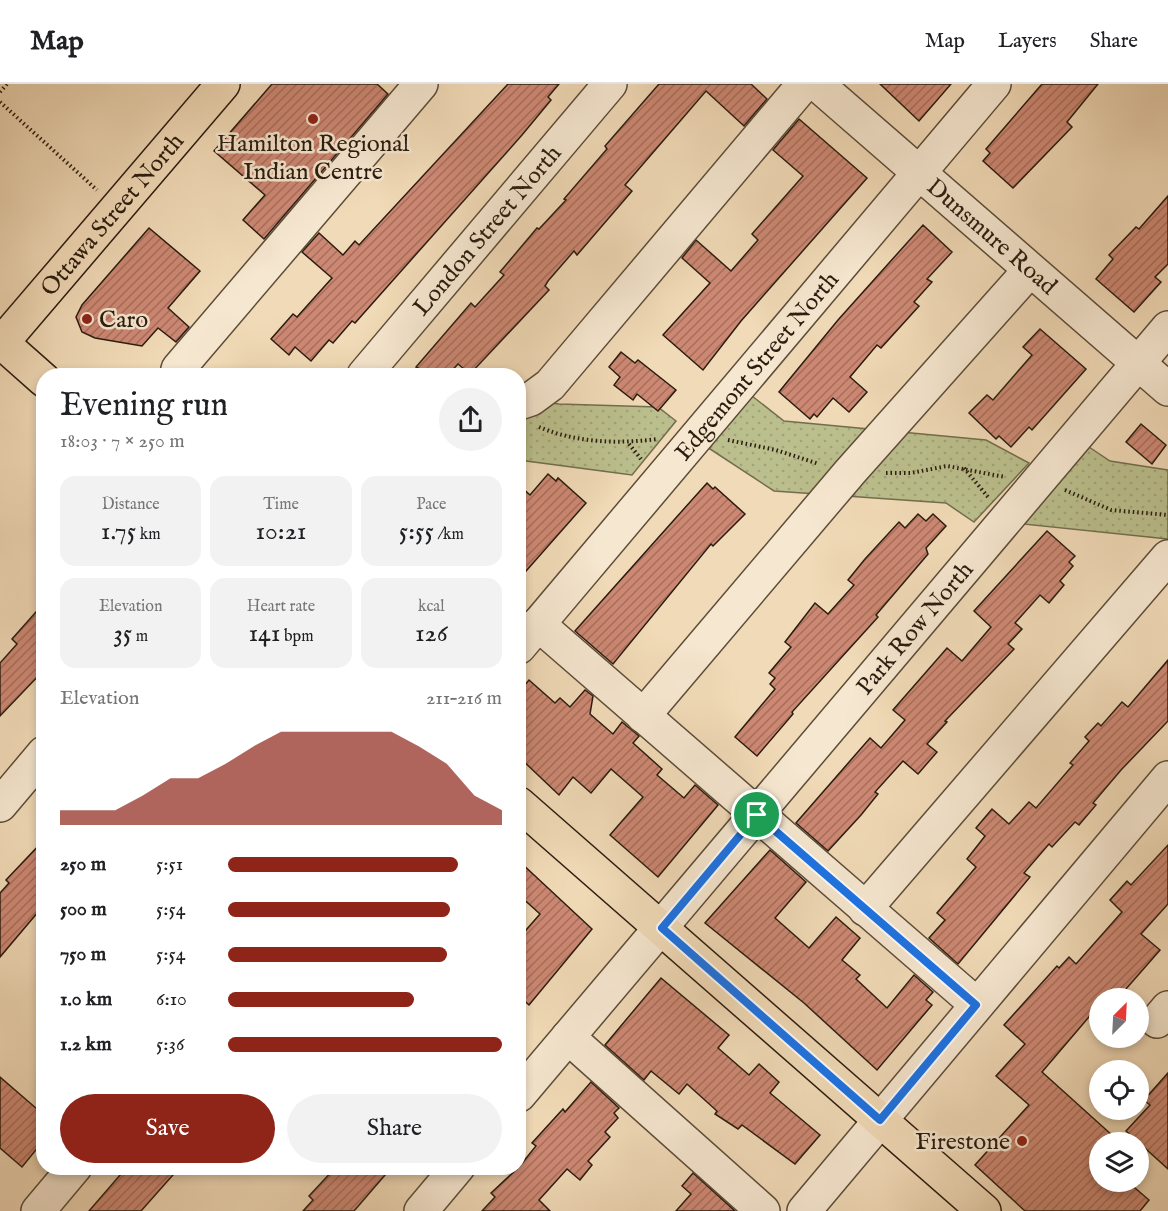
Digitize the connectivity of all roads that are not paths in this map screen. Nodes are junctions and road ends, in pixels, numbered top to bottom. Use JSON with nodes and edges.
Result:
{"nodes":[{"id":1,"x":223,"y":84,"type":"edge"},
{"id":2,"x":421,"y":84,"type":"edge"},
{"id":3,"x":610,"y":84,"type":"edge"},
{"id":4,"x":804,"y":84,"type":"edge"},
{"id":5,"x":817,"y":84,"type":"edge"},
{"id":6,"x":994,"y":84,"type":"edge"},
{"id":7,"x":920,"y":171,"type":"junction"},
{"id":8,"x":1030,"y":270,"type":"junction"},
{"id":9,"x":1168,"y":328,"type":"edge"},
{"id":10,"x":1,"y":343,"type":"edge"},
{"id":11,"x":1138,"y":362,"type":"junction"},
{"id":12,"x":179,"y":368,"type":"edge"},
{"id":13,"x":370,"y":368,"type":"edge"},
{"id":14,"x":36,"y":373,"type":"edge"},
{"id":15,"x":1168,"y":389,"type":"edge"},
{"id":16,"x":526,"y":414,"type":"edge"},
{"id":17,"x":1168,"y":557,"type":"edge"},
{"id":18,"x":529,"y":636,"type":"edge"},
{"id":19,"x":643,"y":716,"type":"junction"},
{"id":20,"x":36,"y":762,"type":"edge"},
{"id":21,"x":1168,"y":778,"type":"edge"},
{"id":22,"x":0,"y":805,"type":"edge"},
{"id":23,"x":526,"y":810,"type":"edge"},
{"id":24,"x":757,"y":815,"type":"junction"},
{"id":25,"x":865,"y":909,"type":"junction"},
{"id":26,"x":662,"y":928,"type":"junction"},
{"id":27,"x":976,"y":1005,"type":"junction"},
{"id":28,"x":568,"y":1037,"type":"junction"},
{"id":29,"x":526,"y":1087,"type":"edge"},
{"id":30,"x":880,"y":1120,"type":"junction"},
{"id":31,"x":68,"y":1175,"type":"edge"},
{"id":32,"x":451,"y":1175,"type":"edge"},
{"id":33,"x":38,"y":1211,"type":"edge"},
{"id":34,"x":421,"y":1211,"type":"edge"},
{"id":35,"x":763,"y":1211,"type":"edge"},
{"id":36,"x":804,"y":1211,"type":"edge"},
{"id":37,"x":984,"y":1211,"type":"edge"}],
"edges":[{"from":1,"to":10,"type":"main road","name":"Ottawa Street North"},
{"from":2,"to":12,"type":"street"},
{"from":3,"to":13,"type":"street","name":"London Street North"},
{"from":4,"to":16,"type":"street"},
{"from":5,"to":7,"type":"street","name":"Dunsmure Road"},
{"from":6,"to":7,"type":"street","name":"Edgemont Street North"},
{"from":7,"to":8,"type":"street","name":"Dunsmure Road"},
{"from":7,"to":18,"type":"street","name":"Edgemont Street North"},
{"from":8,"to":11,"type":"street","name":"Dunsmure Road"},
{"from":8,"to":19,"type":"street"},
{"from":9,"to":11,"type":"street","name":"Park Row North"},
{"from":10,"to":14,"type":"main road"},
{"from":11,"to":15,"type":"street","name":"Dunsmure Road"},
{"from":11,"to":24,"type":"street","name":"Park Row North"},
{"from":17,"to":25,"type":"street"},
{"from":18,"to":19,"type":"street"},
{"from":19,"to":24,"type":"street"},
{"from":20,"to":22,"type":"street"},
{"from":21,"to":27,"type":"street"},
{"from":23,"to":26,"type":"main road"},
{"from":24,"to":25,"type":"street"},
{"from":24,"to":26,"type":"street","name":"Park Row North"},
{"from":25,"to":27,"type":"street"},
{"from":26,"to":28,"type":"street","name":"Park Row North"},
{"from":26,"to":30,"type":"main road"},
{"from":27,"to":30,"type":"street"},
{"from":28,"to":29,"type":"street","name":"Park Row North"},
{"from":28,"to":35,"type":"street"},
{"from":30,"to":36,"type":"street"},
{"from":30,"to":37,"type":"main road"},
{"from":31,"to":33,"type":"street"},
{"from":32,"to":34,"type":"street"}]}
